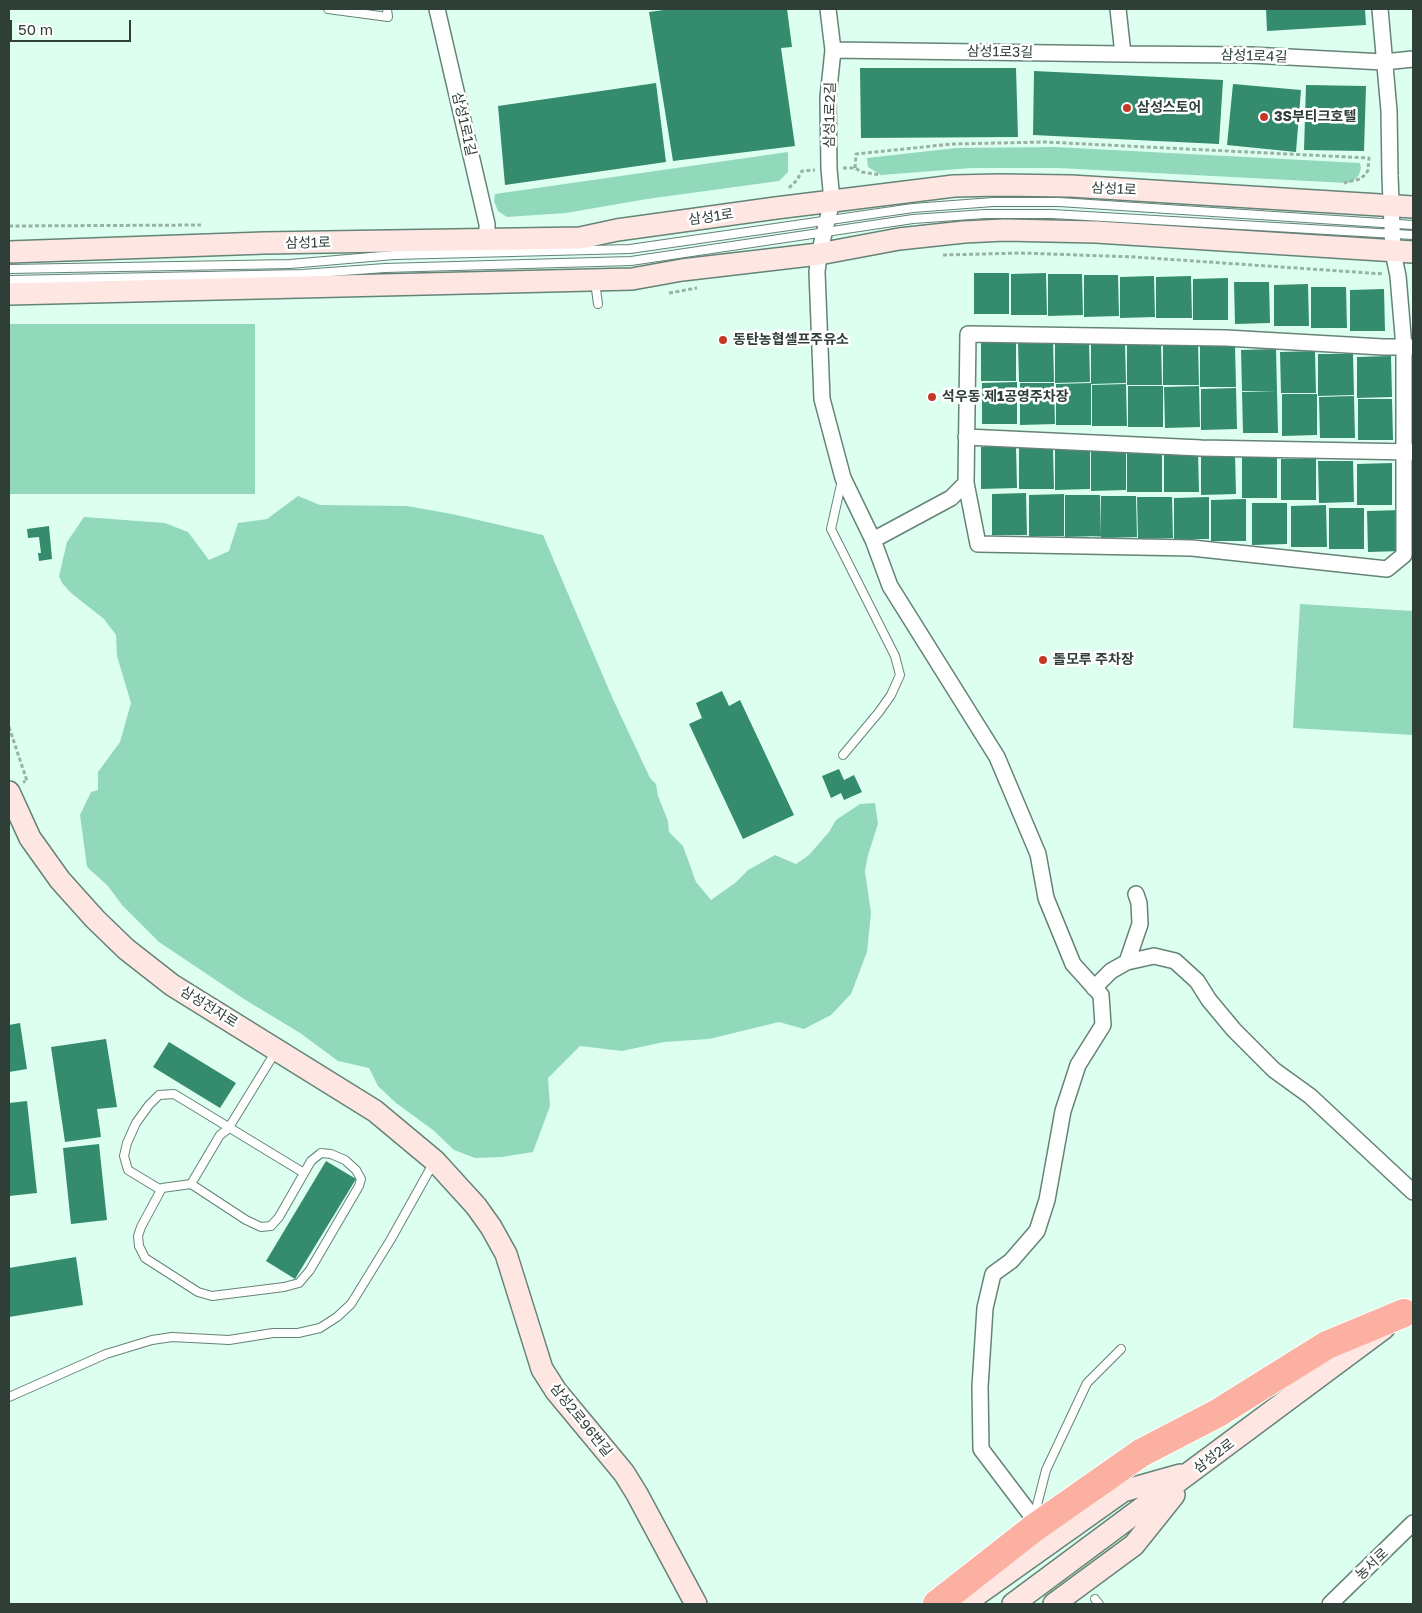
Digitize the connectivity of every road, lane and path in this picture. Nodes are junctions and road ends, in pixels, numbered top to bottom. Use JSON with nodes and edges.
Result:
{"nodes":[{"id":1,"x":328,"y":9,"type":"edge"},
{"id":2,"x":387,"y":9,"type":"edge"},
{"id":3,"x":437,"y":9,"type":"edge"},
{"id":4,"x":828,"y":9,"type":"edge"},
{"id":5,"x":1118,"y":9,"type":"edge"},
{"id":6,"x":1380,"y":9,"type":"edge"},
{"id":7,"x":833,"y":50,"type":"junction"},
{"id":8,"x":1123,"y":54,"type":"junction"},
{"id":9,"x":1413,"y":59,"type":"edge"},
{"id":10,"x":1384,"y":62,"type":"junction"},
{"id":11,"x":855,"y":168,"type":"junction"},
{"id":12,"x":829,"y":169,"type":"junction"},
{"id":13,"x":890,"y":174,"type":"dead end"},
{"id":14,"x":1338,"y":182,"type":"dead end"},
{"id":15,"x":783,"y":189,"type":"dead end"},
{"id":16,"x":1413,"y":207,"type":"edge"},
{"id":17,"x":828,"y":217,"type":"junction"},
{"id":18,"x":1413,"y":224,"type":"edge"},
{"id":19,"x":208,"y":225,"type":"dead end"},
{"id":20,"x":9,"y":226,"type":"edge"},
{"id":21,"x":1396,"y":233,"type":"edge"},
{"id":22,"x":1413,"y":235,"type":"edge"},
{"id":23,"x":487,"y":240,"type":"junction"},
{"id":24,"x":9,"y":252,"type":"edge"},
{"id":25,"x":819,"y":254,"type":"junction"},
{"id":26,"x":941,"y":255,"type":"dead end"},
{"id":27,"x":9,"y":269,"type":"edge"},
{"id":28,"x":1398,"y":276,"type":"junction"},
{"id":29,"x":9,"y":280,"type":"edge"},
{"id":30,"x":595,"y":280,"type":"junction"},
{"id":31,"x":9,"y":294,"type":"edge"},
{"id":32,"x":598,"y":304,"type":"dead end"},
{"id":33,"x":1409,"y":347,"type":"edge"},
{"id":34,"x":966,"y":438,"type":"junction"},
{"id":35,"x":1408,"y":452,"type":"edge"},
{"id":36,"x":843,"y":478,"type":"junction"},
{"id":37,"x":966,"y":483,"type":"junction"},
{"id":38,"x":873,"y":540,"type":"junction"},
{"id":39,"x":9,"y":727,"type":"edge"},
{"id":40,"x":843,"y":755,"type":"dead end"},
{"id":41,"x":27,"y":781,"type":"dead end"},
{"id":42,"x":9,"y":792,"type":"edge"},
{"id":43,"x":1136,"y":894,"type":"dead end"},
{"id":44,"x":1127,"y":962,"type":"junction"},
{"id":45,"x":1094,"y":988,"type":"junction"},
{"id":46,"x":278,"y":1049,"type":"junction"},
{"id":47,"x":228,"y":1129,"type":"junction"},
{"id":48,"x":435,"y":1160,"type":"junction"},
{"id":49,"x":304,"y":1173,"type":"junction"},
{"id":50,"x":452,"y":1180,"type":"joint"},
{"id":51,"x":191,"y":1184,"type":"junction"},
{"id":52,"x":161,"y":1190,"type":"junction"},
{"id":53,"x":1413,"y":1192,"type":"edge"},
{"id":54,"x":1408,"y":1309,"type":"edge"},
{"id":55,"x":1121,"y":1349,"type":"dead end"},
{"id":56,"x":9,"y":1397,"type":"edge"},
{"id":57,"x":1193,"y":1472,"type":"junction"},
{"id":58,"x":1034,"y":1519,"type":"joint"},
{"id":59,"x":1413,"y":1523,"type":"edge"},
{"id":60,"x":696,"y":1604,"type":"edge"},
{"id":61,"x":937,"y":1604,"type":"edge"},
{"id":62,"x":964,"y":1604,"type":"edge"},
{"id":63,"x":1013,"y":1604,"type":"edge"},
{"id":64,"x":1054,"y":1604,"type":"edge"},
{"id":65,"x":1330,"y":1604,"type":"edge"}],
"edges":[{"from":1,"to":2,"type":"lane"},
{"from":3,"to":23,"type":"street","name":"삼성1로1길"},
{"from":4,"to":7,"type":"street","name":"삼성1로2길"},
{"from":5,"to":8,"type":"street"},
{"from":6,"to":10,"type":"street"},
{"from":7,"to":8,"type":"street","name":"삼성1로3길"},
{"from":7,"to":12,"type":"street","name":"삼성1로2길"},
{"from":8,"to":10,"type":"street","name":"삼성1로4길"},
{"from":9,"to":10,"type":"street","name":"삼성1로4길"},
{"from":10,"to":21,"type":"street"},
{"from":11,"to":12,"type":"path"},
{"from":11,"to":13,"type":"path"},
{"from":11,"to":14,"type":"path"},
{"from":12,"to":15,"type":"path"},
{"from":12,"to":17,"type":"street","name":"삼성1로2길"},
{"from":16,"to":21,"type":"street","name":"삼성1로"},
{"from":17,"to":21,"type":"lane"},
{"from":17,"to":21,"type":"street","name":"삼성1로"},
{"from":17,"to":23,"type":"street","name":"삼성1로"},
{"from":17,"to":25,"type":"street","name":"삼성1로2길"},
{"from":17,"to":27,"type":"lane"},
{"from":17,"to":29,"type":"lane"},
{"from":18,"to":21,"type":"lane"},
{"from":19,"to":20,"type":"path"},
{"from":21,"to":22,"type":"lane"},
{"from":21,"to":25,"type":"street","name":"삼성1로"},
{"from":21,"to":28,"type":"street"},
{"from":23,"to":24,"type":"street","name":"삼성1로"},
{"from":25,"to":30,"type":"street","name":"삼성1로"},
{"from":25,"to":36,"type":"street","name":"삼성1로2길"},
{"from":26,"to":28,"type":"path"},
{"from":28,"to":33,"type":"street"},
{"from":30,"to":31,"type":"street","name":"삼성1로"},
{"from":30,"to":32,"type":"lane"},
{"from":33,"to":34,"type":"street"},
{"from":33,"to":35,"type":"street"},
{"from":34,"to":35,"type":"street"},
{"from":34,"to":37,"type":"street"},
{"from":35,"to":37,"type":"street"},
{"from":36,"to":38,"type":"street","name":"삼성1로2길"},
{"from":36,"to":40,"type":"lane"},
{"from":37,"to":38,"type":"street"},
{"from":38,"to":45,"type":"street","name":"삼성1로2길"},
{"from":39,"to":41,"type":"path"},
{"from":42,"to":46,"type":"street","name":"삼성전자로"},
{"from":43,"to":44,"type":"street"},
{"from":44,"to":45,"type":"street"},
{"from":44,"to":53,"type":"street"},
{"from":45,"to":58,"type":"street"},
{"from":46,"to":47,"type":"lane"},
{"from":46,"to":48,"type":"street","name":"삼성전자로"},
{"from":47,"to":49,"type":"lane"},
{"from":47,"to":51,"type":"lane"},
{"from":47,"to":52,"type":"lane"},
{"from":48,"to":50,"type":"street","name":"삼성전자로"},
{"from":48,"to":56,"type":"lane"},
{"from":49,"to":51,"type":"lane"},
{"from":49,"to":52,"type":"lane"},
{"from":50,"to":60,"type":"street","name":"삼성2로96번길"},
{"from":51,"to":52,"type":"lane"},
{"from":54,"to":57,"type":"street","name":"삼성2로"},
{"from":54,"to":61,"type":"highway"},
{"from":55,"to":58,"type":"lane"},
{"from":57,"to":62,"type":"street"},
{"from":57,"to":63,"type":"street","name":"삼성2로"},
{"from":57,"to":64,"type":"street"},
{"from":59,"to":65,"type":"street","name":"농서로"}]}
